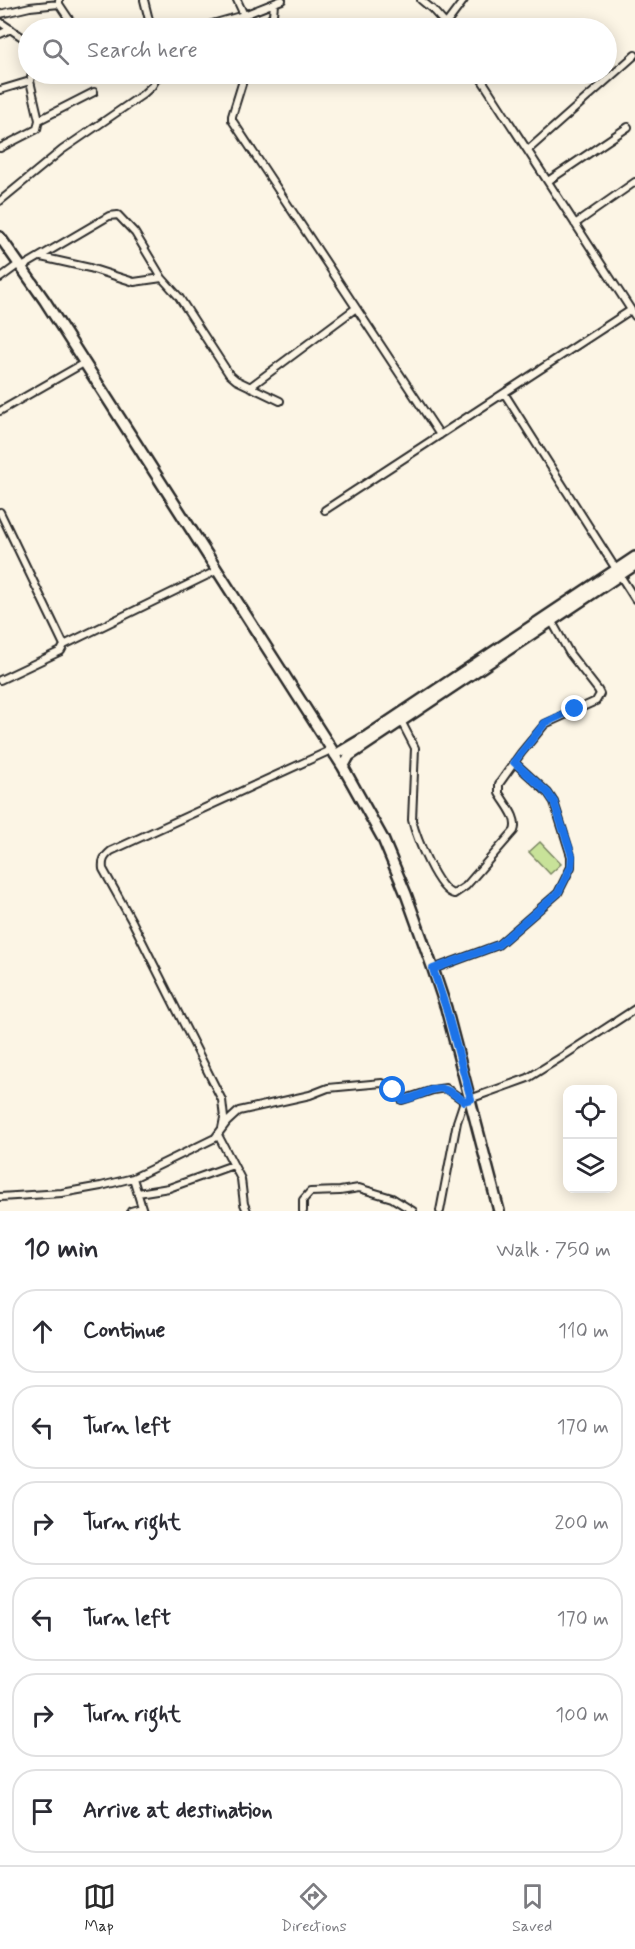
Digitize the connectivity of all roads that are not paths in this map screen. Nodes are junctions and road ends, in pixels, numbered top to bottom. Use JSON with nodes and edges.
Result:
{"nodes":[{"id":1,"x":144,"y":0,"type":"edge"},
{"id":2,"x":237,"y":0,"type":"edge"},
{"id":3,"x":282,"y":0,"type":"edge"},
{"id":4,"x":421,"y":0,"type":"edge"},
{"id":5,"x":464,"y":0,"type":"edge"},
{"id":6,"x":59,"y":2,"type":"edge"},
{"id":7,"x":274,"y":4,"type":"junction"},
{"id":8,"x":0,"y":14,"type":"edge"},
{"id":9,"x":244,"y":15,"type":"junction"},
{"id":10,"x":69,"y":18,"type":"edge"},
{"id":11,"x":148,"y":18,"type":"edge"},
{"id":12,"x":233,"y":18,"type":"edge"},
{"id":13,"x":271,"y":18,"type":"edge"},
{"id":14,"x":440,"y":18,"type":"edge"},
{"id":15,"x":452,"y":18,"type":"edge"},
{"id":16,"x":0,"y":22,"type":"edge"},
{"id":17,"x":10,"y":29,"type":"junction"},
{"id":18,"x":0,"y":34,"type":"edge"},
{"id":19,"x":18,"y":34,"type":"edge"},
{"id":20,"x":635,"y":55,"type":"edge"},
{"id":21,"x":617,"y":71,"type":"edge"},
{"id":22,"x":20,"y":84,"type":"edge"},
{"id":23,"x":31,"y":84,"type":"edge"},
{"id":24,"x":153,"y":84,"type":"edge"},
{"id":25,"x":243,"y":84,"type":"edge"},
{"id":26,"x":485,"y":84,"type":"edge"},
{"id":27,"x":602,"y":84,"type":"edge"},
{"id":28,"x":0,"y":90,"type":"edge"},
{"id":29,"x":94,"y":92,"type":"dead end"},
{"id":30,"x":39,"y":120,"type":"junction"},
{"id":31,"x":628,"y":127,"type":"dead end"},
{"id":32,"x":0,"y":148,"type":"edge"},
{"id":33,"x":528,"y":150,"type":"junction"},
{"id":34,"x":548,"y":181,"type":"junction"},
{"id":35,"x":635,"y":182,"type":"edge"},
{"id":36,"x":0,"y":201,"type":"edge"},
{"id":37,"x":575,"y":224,"type":"junction"},
{"id":38,"x":0,"y":237,"type":"edge"},
{"id":39,"x":41,"y":257,"type":"junction"},
{"id":40,"x":21,"y":266,"type":"junction"},
{"id":41,"x":0,"y":278,"type":"edge"},
{"id":42,"x":162,"y":278,"type":"junction"},
{"id":43,"x":356,"y":308,"type":"junction"},
{"id":44,"x":633,"y":313,"type":"edge"},
{"id":45,"x":84,"y":363,"type":"junction"},
{"id":46,"x":250,"y":387,"type":"junction"},
{"id":47,"x":504,"y":393,"type":"junction"},
{"id":48,"x":280,"y":401,"type":"dead end"},
{"id":49,"x":0,"y":411,"type":"edge"},
{"id":50,"x":440,"y":435,"type":"junction"},
{"id":51,"x":324,"y":510,"type":"dead end"},
{"id":52,"x":0,"y":512,"type":"edge"},
{"id":53,"x":635,"y":557,"type":"edge"},
{"id":54,"x":635,"y":565,"type":"edge"},
{"id":55,"x":216,"y":571,"type":"junction"},
{"id":56,"x":618,"y":572,"type":"junction"},
{"id":57,"x":635,"y":599,"type":"edge"},
{"id":58,"x":551,"y":620,"type":"junction"},
{"id":59,"x":64,"y":645,"type":"junction"},
{"id":60,"x":0,"y":680,"type":"edge"},
{"id":61,"x":401,"y":722,"type":"junction"},
{"id":62,"x":333,"y":752,"type":"junction"},
{"id":63,"x":514,"y":762,"type":"junction"},
{"id":64,"x":343,"y":767,"type":"junction"},
{"id":65,"x":433,"y":969,"type":"junction"},
{"id":66,"x":635,"y":1009,"type":"edge"},
{"id":67,"x":468,"y":1100,"type":"junction"},
{"id":68,"x":220,"y":1132,"type":"junction"},
{"id":69,"x":233,"y":1165,"type":"junction"},
{"id":70,"x":133,"y":1178,"type":"junction"},
{"id":71,"x":138,"y":1193,"type":"junction"},
{"id":72,"x":0,"y":1197,"type":"edge"},
{"id":73,"x":143,"y":1210,"type":"edge"},
{"id":74,"x":131,"y":1211,"type":"edge"},
{"id":75,"x":248,"y":1211,"type":"edge"},
{"id":76,"x":303,"y":1211,"type":"edge"},
{"id":77,"x":413,"y":1211,"type":"edge"},
{"id":78,"x":441,"y":1211,"type":"edge"},
{"id":79,"x":500,"y":1211,"type":"edge"}],
"edges":[{"from":1,"to":11,"type":"street"},
{"from":2,"to":9,"type":"street"},
{"from":3,"to":7,"type":"street"},
{"from":4,"to":14,"type":"street"},
{"from":5,"to":15,"type":"street"},
{"from":6,"to":8,"type":"street"},
{"from":6,"to":10,"type":"street"},
{"from":7,"to":9,"type":"street"},
{"from":7,"to":13,"type":"street"},
{"from":9,"to":12,"type":"street"},
{"from":16,"to":17,"type":"street"},
{"from":17,"to":18,"type":"street"},
{"from":17,"to":19,"type":"street"},
{"from":20,"to":21,"type":"street"},
{"from":22,"to":28,"type":"street"},
{"from":23,"to":30,"type":"street"},
{"from":24,"to":36,"type":"street"},
{"from":25,"to":43,"type":"street"},
{"from":26,"to":33,"type":"street"},
{"from":27,"to":33,"type":"street"},
{"from":29,"to":30,"type":"street"},
{"from":30,"to":32,"type":"street"},
{"from":31,"to":34,"type":"street"},
{"from":33,"to":34,"type":"street"},
{"from":34,"to":37,"type":"street"},
{"from":35,"to":37,"type":"street"},
{"from":37,"to":44,"type":"street"},
{"from":38,"to":40,"type":"street"},
{"from":39,"to":40,"type":"street"},
{"from":39,"to":42,"type":"street"},
{"from":39,"to":42,"type":"street"},
{"from":40,"to":41,"type":"street"},
{"from":40,"to":45,"type":"street"},
{"from":42,"to":46,"type":"street"},
{"from":43,"to":46,"type":"street"},
{"from":43,"to":50,"type":"street"},
{"from":44,"to":47,"type":"street"},
{"from":45,"to":49,"type":"street"},
{"from":45,"to":55,"type":"street"},
{"from":46,"to":48,"type":"street"},
{"from":47,"to":50,"type":"street"},
{"from":47,"to":56,"type":"street"},
{"from":50,"to":51,"type":"street"},
{"from":52,"to":59,"type":"street"},
{"from":53,"to":56,"type":"street"},
{"from":54,"to":56,"type":"street"},
{"from":55,"to":59,"type":"street"},
{"from":55,"to":62,"type":"street"},
{"from":56,"to":57,"type":"street"},
{"from":56,"to":58,"type":"street"},
{"from":56,"to":62,"type":"street"},
{"from":58,"to":61,"type":"street"},
{"from":58,"to":63,"type":"street"},
{"from":59,"to":60,"type":"street"},
{"from":61,"to":63,"type":"street"},
{"from":61,"to":64,"type":"street"},
{"from":62,"to":64,"type":"street"},
{"from":62,"to":68,"type":"street"},
{"from":63,"to":65,"type":"street"},
{"from":64,"to":65,"type":"street"},
{"from":65,"to":67,"type":"street"},
{"from":66,"to":67,"type":"street"},
{"from":67,"to":68,"type":"street"},
{"from":67,"to":78,"type":"street"},
{"from":67,"to":79,"type":"street"},
{"from":68,"to":69,"type":"street"},
{"from":68,"to":70,"type":"street"},
{"from":69,"to":71,"type":"street"},
{"from":69,"to":75,"type":"street"},
{"from":70,"to":71,"type":"street"},
{"from":70,"to":72,"type":"street"},
{"from":71,"to":73,"type":"street"},
{"from":73,"to":74,"type":"street"},
{"from":76,"to":77,"type":"street"}]}
